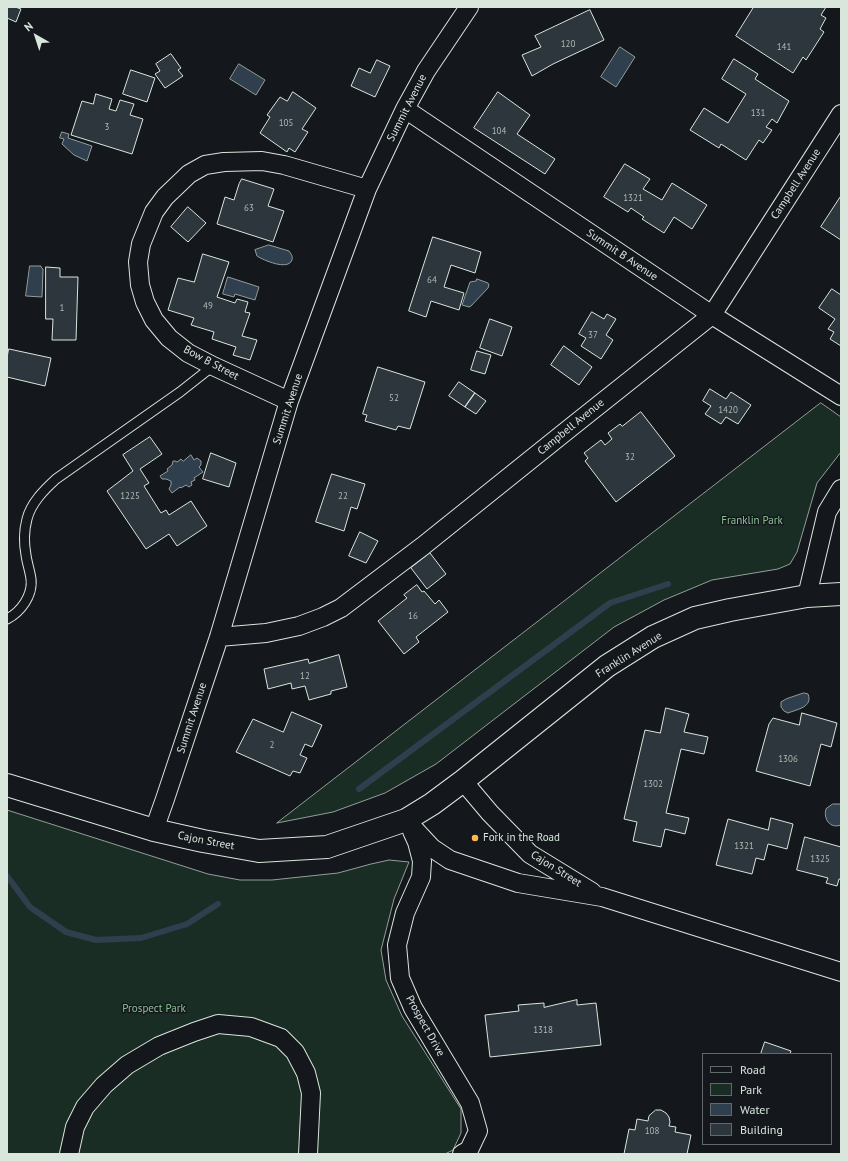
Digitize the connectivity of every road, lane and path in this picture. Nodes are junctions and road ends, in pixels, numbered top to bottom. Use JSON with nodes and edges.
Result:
{"nodes":[{"id":1,"x":469,"y":7,"type":"edge"},
{"id":2,"x":405,"y":109,"type":"junction"},
{"id":3,"x":841,"y":114,"type":"edge"},
{"id":4,"x":367,"y":189,"type":"junction"},
{"id":5,"x":712,"y":315,"type":"junction"},
{"id":6,"x":213,"y":366,"type":"junction"},
{"id":7,"x":841,"y":396,"type":"edge"},
{"id":8,"x":289,"y":401,"type":"junction"},
{"id":9,"x":841,"y":489,"type":"edge"},
{"id":10,"x":841,"y":594,"type":"edge"},
{"id":11,"x":807,"y":596,"type":"junction"},
{"id":12,"x":7,"y":619,"type":"edge"},
{"id":13,"x":219,"y":637,"type":"junction"},
{"id":14,"x":464,"y":781,"type":"junction"},
{"id":15,"x":7,"y":785,"type":"edge"},
{"id":16,"x":406,"y":820,"type":"junction"},
{"id":17,"x":154,"y":830,"type":"junction"},
{"id":18,"x":602,"y":897,"type":"junction"},
{"id":19,"x":841,"y":972,"type":"edge"},
{"id":20,"x":69,"y":1154,"type":"edge"},
{"id":21,"x":308,"y":1154,"type":"edge"},
{"id":22,"x":462,"y":1154,"type":"edge"}],
"edges":[{"from":1,"to":2,"type":"street","name":"Summit Avenue"},
{"from":2,"to":4,"type":"street","name":"Summit Avenue"},
{"from":2,"to":5,"type":"street","name":"Summit B Avenue"},
{"from":3,"to":5,"type":"street","name":"Campbell Avenue"},
{"from":4,"to":6,"type":"street","name":"Bow B Street"},
{"from":4,"to":8,"type":"street","name":"Summit Avenue"},
{"from":5,"to":7,"type":"street","name":"Summit B Avenue"},
{"from":5,"to":13,"type":"street","name":"Campbell Avenue"},
{"from":6,"to":8,"type":"street","name":"Bow B Street"},
{"from":6,"to":12,"type":"lane"},
{"from":8,"to":13,"type":"street","name":"Summit Avenue"},
{"from":9,"to":11,"type":"street"},
{"from":10,"to":11,"type":"street","name":"Franklin Avenue"},
{"from":11,"to":14,"type":"street","name":"Franklin Avenue"},
{"from":13,"to":17,"type":"street","name":"Summit Avenue"},
{"from":14,"to":16,"type":"street","name":"Cajon Street"},
{"from":14,"to":18,"type":"street","name":"Cajon Street"},
{"from":15,"to":17,"type":"street","name":"Cajon Street"},
{"from":16,"to":17,"type":"street","name":"Cajon Street"},
{"from":16,"to":18,"type":"street","name":"Cajon Street"},
{"from":16,"to":22,"type":"street","name":"Prospect Drive"},
{"from":18,"to":19,"type":"street","name":"Cajon Street"},
{"from":20,"to":21,"type":"street"}]}
